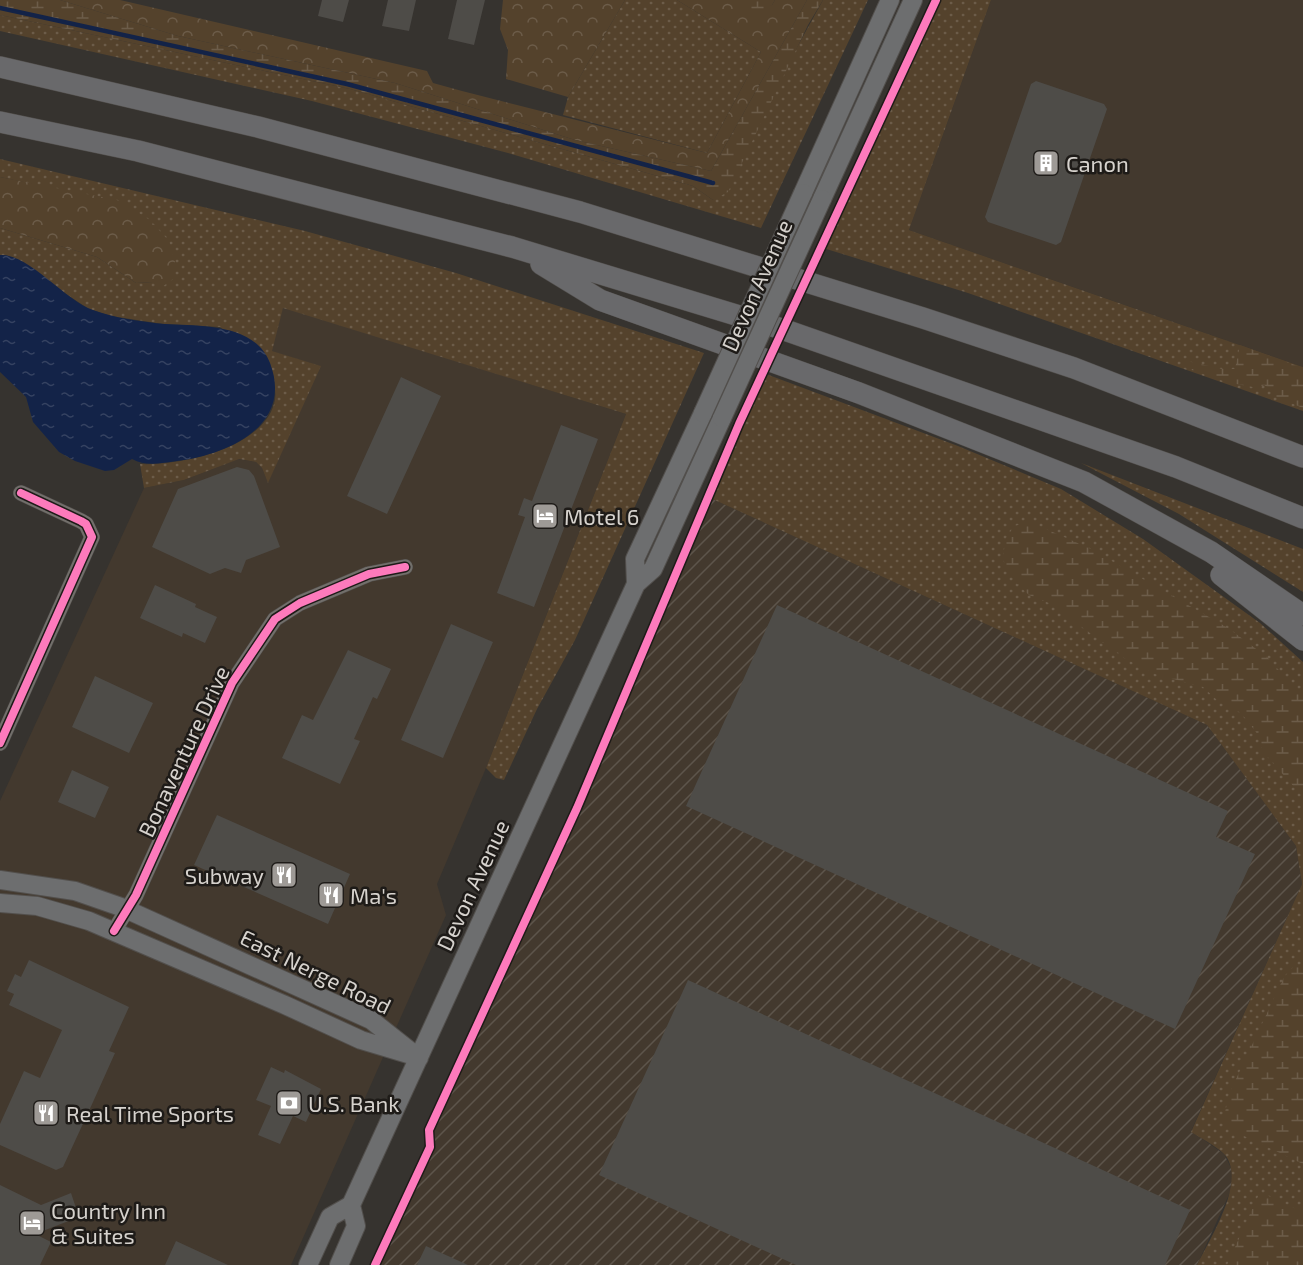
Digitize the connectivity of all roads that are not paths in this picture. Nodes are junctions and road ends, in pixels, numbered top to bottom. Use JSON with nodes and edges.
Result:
{"nodes":[{"id":1,"x":890,"y":0,"type":"edge"},
{"id":2,"x":913,"y":0,"type":"edge"},
{"id":3,"x":0,"y":67,"type":"edge"},
{"id":4,"x":0,"y":122,"type":"edge"},
{"id":5,"x":512,"y":247,"type":"junction"},
{"id":6,"x":1142,"y":395,"type":"junction"},
{"id":7,"x":1303,"y":444,"type":"edge"},
{"id":8,"x":1303,"y":457,"type":"edge"},
{"id":9,"x":1084,"y":482,"type":"junction"},
{"id":10,"x":21,"y":493,"type":"dead end"},
{"id":11,"x":1303,"y":518,"type":"edge"},
{"id":12,"x":405,"y":567,"type":"dead end"},
{"id":13,"x":636,"y":584,"type":"junction"},
{"id":14,"x":1303,"y":615,"type":"edge"},
{"id":15,"x":1303,"y":640,"type":"edge"},
{"id":16,"x":0,"y":743,"type":"edge"},
{"id":17,"x":0,"y":880,"type":"edge"},
{"id":18,"x":0,"y":903,"type":"edge"},
{"id":19,"x":126,"y":909,"type":"junction"},
{"id":20,"x":114,"y":931,"type":"junction"},
{"id":21,"x":419,"y":1058,"type":"junction"},
{"id":22,"x":351,"y":1206,"type":"junction"},
{"id":23,"x":308,"y":1265,"type":"edge"},
{"id":24,"x":339,"y":1265,"type":"edge"}],
"edges":[{"from":1,"to":13,"type":"main road","name":"Devon Avenue","bridge":true},
{"from":2,"to":13,"type":"main road","name":"Devon Avenue","bridge":true},
{"from":3,"to":6,"type":"highway"},
{"from":4,"to":5,"type":"highway"},
{"from":5,"to":9,"type":"highway"},
{"from":5,"to":11,"type":"highway"},
{"from":6,"to":7,"type":"highway"},
{"from":6,"to":8,"type":"highway"},
{"from":9,"to":14,"type":"highway"},
{"from":9,"to":15,"type":"highway"},
{"from":10,"to":16,"type":"street"},
{"from":12,"to":19,"type":"street","name":"Bonaventure Drive"},
{"from":13,"to":21,"type":"main road","name":"Devon Avenue"},
{"from":17,"to":19,"type":"main road","name":"East Nerge Road"},
{"from":18,"to":20,"type":"main road","name":"East Nerge Road"},
{"from":19,"to":20,"type":"street","name":"Bonaventure Drive"},
{"from":19,"to":21,"type":"main road","name":"East Nerge Road"},
{"from":20,"to":21,"type":"main road","name":"East Nerge Road"},
{"from":21,"to":22,"type":"main road","name":"Devon Avenue"},
{"from":22,"to":23,"type":"main road"},
{"from":22,"to":24,"type":"main road","name":"Devon Avenue"}]}
